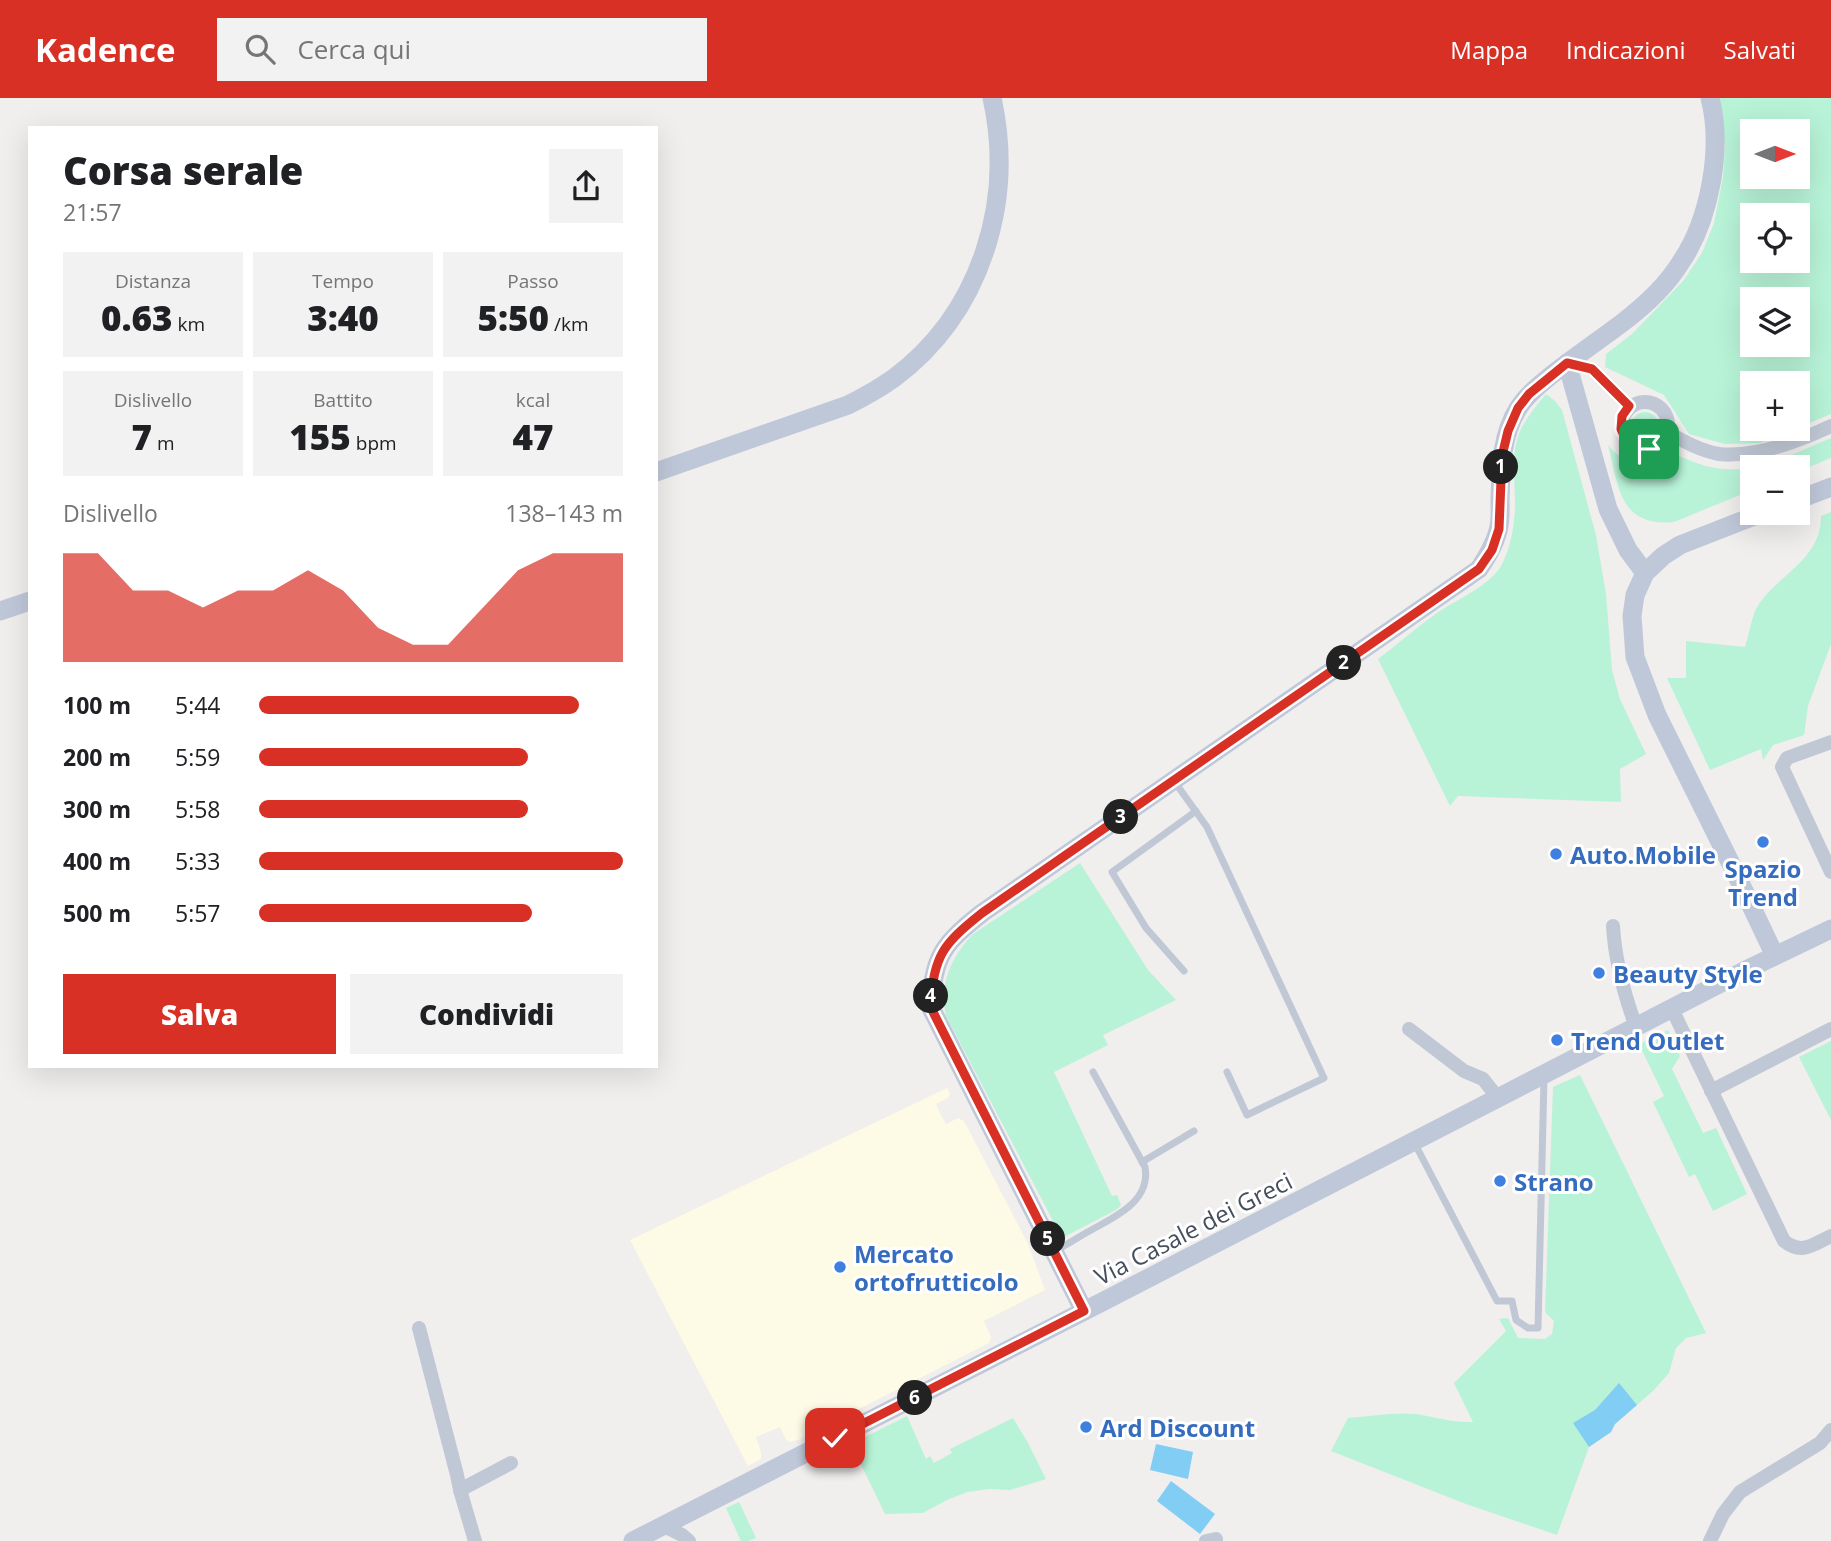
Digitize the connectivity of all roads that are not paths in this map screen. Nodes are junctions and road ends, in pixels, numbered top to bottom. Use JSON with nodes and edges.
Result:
{"nodes":[{"id":1,"x":992,"y":98,"type":"edge"},
{"id":2,"x":1710,"y":98,"type":"edge"},
{"id":3,"x":1567,"y":363,"type":"junction"},
{"id":4,"x":1629,"y":406,"type":"junction"},
{"id":5,"x":1831,"y":426,"type":"edge"},
{"id":6,"x":1667,"y":432,"type":"junction"},
{"id":7,"x":658,"y":471,"type":"edge"},
{"id":8,"x":1831,"y":487,"type":"edge"},
{"id":9,"x":1810,"y":495,"type":"edge"},
{"id":10,"x":1740,"y":522,"type":"edge"},
{"id":11,"x":1645,"y":573,"type":"junction"},
{"id":12,"x":28,"y":602,"type":"edge"},
{"id":13,"x":0,"y":611,"type":"edge"},
{"id":14,"x":1831,"y":742,"type":"edge"},
{"id":15,"x":1174,"y":780,"type":"junction"},
{"id":16,"x":1196,"y":811,"type":"junction"},
{"id":17,"x":1831,"y":872,"type":"edge"},
{"id":18,"x":1613,"y":926,"type":"dead end"},
{"id":19,"x":1831,"y":929,"type":"edge"},
{"id":20,"x":1774,"y":956,"type":"junction"},
{"id":21,"x":1184,"y":971,"type":"dead end"},
{"id":22,"x":1672,"y":1009,"type":"junction"},
{"id":23,"x":1636,"y":1027,"type":"junction"},
{"id":24,"x":1409,"y":1029,"type":"dead end"},
{"id":25,"x":1831,"y":1029,"type":"edge"},
{"id":26,"x":1093,"y":1072,"type":"dead end"},
{"id":27,"x":1227,"y":1072,"type":"dead end"},
{"id":28,"x":1544,"y":1074,"type":"junction"},
{"id":29,"x":1711,"y":1091,"type":"junction"},
{"id":30,"x":1498,"y":1098,"type":"junction"},
{"id":31,"x":1194,"y":1130,"type":"dead end"},
{"id":32,"x":1414,"y":1142,"type":"junction"},
{"id":33,"x":1142,"y":1162,"type":"junction"},
{"id":34,"x":1831,"y":1236,"type":"edge"},
{"id":35,"x":1054,"y":1251,"type":"junction"},
{"id":36,"x":1084,"y":1311,"type":"junction"},
{"id":37,"x":419,"y":1328,"type":"dead end"},
{"id":38,"x":1831,"y":1430,"type":"edge"},
{"id":39,"x":511,"y":1463,"type":"dead end"},
{"id":40,"x":460,"y":1490,"type":"junction"},
{"id":41,"x":664,"y":1526,"type":"junction"},
{"id":42,"x":475,"y":1541,"type":"edge"},
{"id":43,"x":633,"y":1541,"type":"edge"},
{"id":44,"x":688,"y":1541,"type":"edge"},
{"id":45,"x":1710,"y":1541,"type":"edge"}],
"edges":[{"from":1,"to":7,"type":"street"},
{"from":2,"to":3,"type":"street"},
{"from":3,"to":4,"type":"street"},
{"from":3,"to":11,"type":"street"},
{"from":3,"to":15,"type":"street"},
{"from":4,"to":6,"type":"street"},
{"from":4,"to":6,"type":"street"},
{"from":5,"to":6,"type":"street"},
{"from":8,"to":9,"type":"street"},
{"from":10,"to":11,"type":"street"},
{"from":11,"to":20,"type":"street"},
{"from":12,"to":13,"type":"street"},
{"from":14,"to":17,"type":"street"},
{"from":15,"to":16,"type":"lane"},
{"from":15,"to":35,"type":"street"},
{"from":16,"to":21,"type":"lane"},
{"from":16,"to":27,"type":"lane"},
{"from":18,"to":23,"type":"street"},
{"from":19,"to":20,"type":"street","name":"Via Casale dei Greci"},
{"from":20,"to":22,"type":"street","name":"Via Casale dei Greci"},
{"from":22,"to":23,"type":"street","name":"Via Casale dei Greci"},
{"from":22,"to":29,"type":"street"},
{"from":23,"to":28,"type":"street","name":"Via Casale dei Greci"},
{"from":24,"to":30,"type":"street"},
{"from":25,"to":29,"type":"street"},
{"from":26,"to":33,"type":"lane"},
{"from":28,"to":30,"type":"street","name":"Via Casale dei Greci"},
{"from":28,"to":32,"type":"lane"},
{"from":29,"to":34,"type":"street"},
{"from":30,"to":32,"type":"street","name":"Via Casale dei Greci"},
{"from":31,"to":33,"type":"lane"},
{"from":32,"to":36,"type":"street","name":"Via Casale dei Greci"},
{"from":33,"to":35,"type":"lane"},
{"from":35,"to":36,"type":"street"},
{"from":36,"to":41,"type":"street","name":"Via Casale dei Greci"},
{"from":37,"to":40,"type":"street"},
{"from":38,"to":45,"type":"street"},
{"from":39,"to":40,"type":"street"},
{"from":40,"to":42,"type":"street"},
{"from":41,"to":43,"type":"street","name":"Via Casale dei Greci"},
{"from":41,"to":44,"type":"street"}]}
